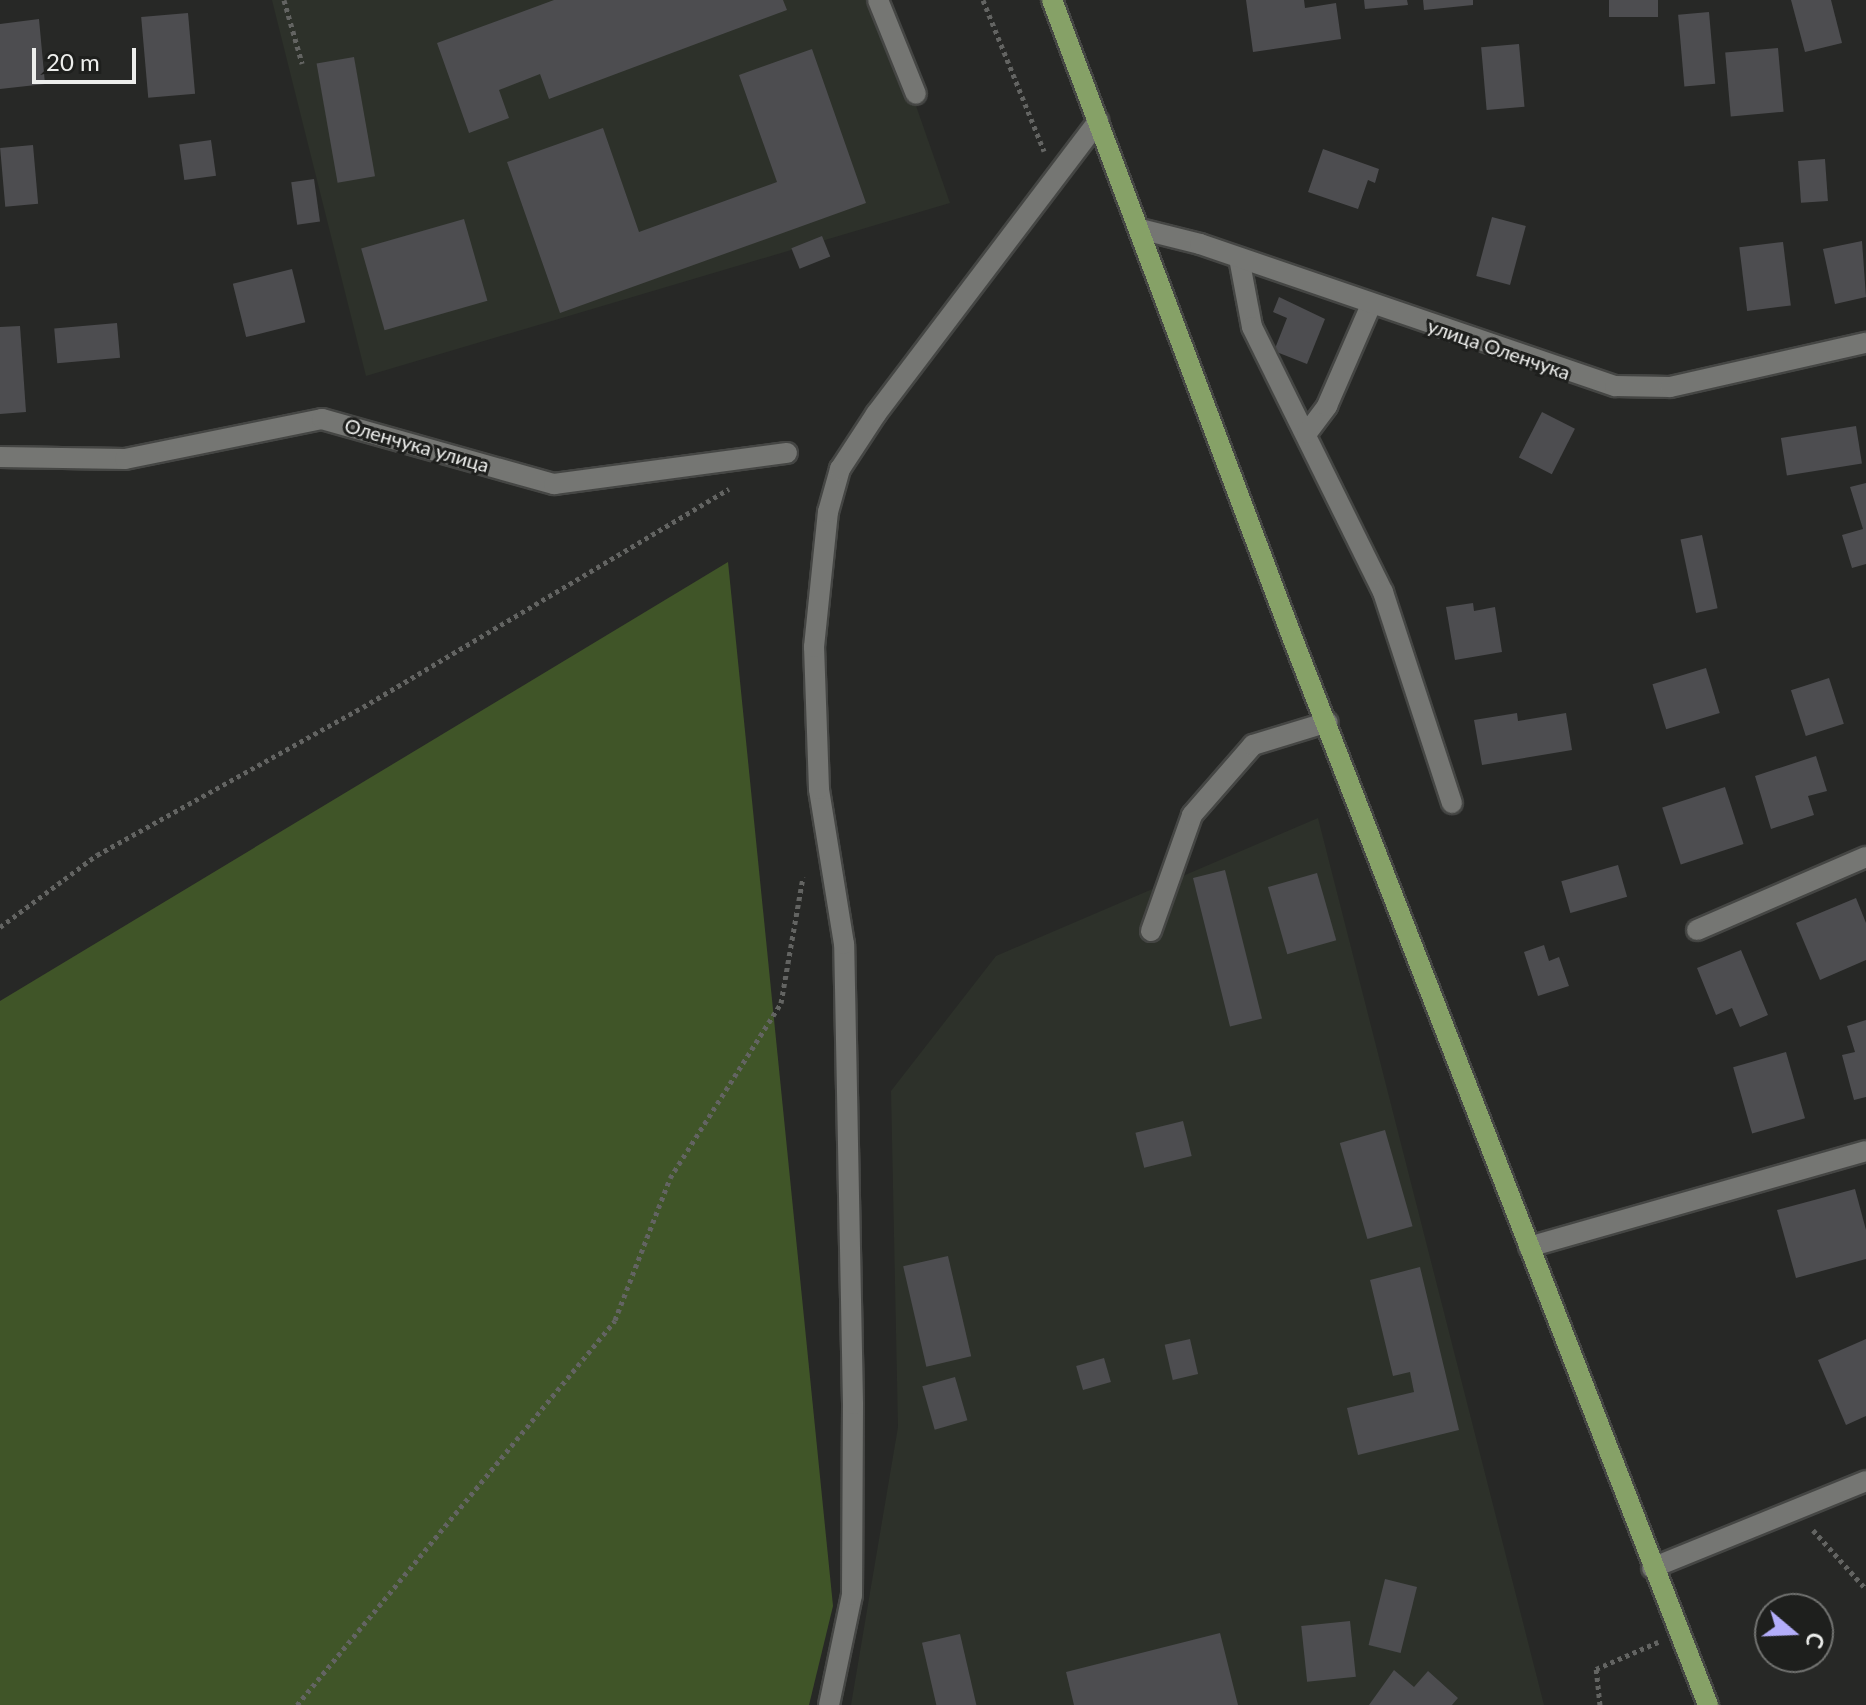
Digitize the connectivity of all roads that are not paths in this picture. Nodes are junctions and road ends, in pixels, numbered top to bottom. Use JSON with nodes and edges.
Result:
{"nodes":[{"id":1,"x":878,"y":0,"type":"edge"},
{"id":2,"x":1052,"y":0,"type":"edge"},
{"id":3,"x":916,"y":94,"type":"dead end"},
{"id":4,"x":1098,"y":121,"type":"junction"},
{"id":5,"x":1140,"y":229,"type":"junction"},
{"id":6,"x":1239,"y":258,"type":"junction"},
{"id":7,"x":1371,"y":305,"type":"junction"},
{"id":8,"x":1866,"y":343,"type":"edge"},
{"id":9,"x":1307,"y":433,"type":"junction"},
{"id":10,"x":787,"y":453,"type":"dead end"},
{"id":11,"x":0,"y":457,"type":"edge"},
{"id":12,"x":1328,"y":722,"type":"junction"},
{"id":13,"x":1452,"y":803,"type":"dead end"},
{"id":14,"x":1866,"y":857,"type":"edge"},
{"id":15,"x":1697,"y":930,"type":"dead end"},
{"id":16,"x":1151,"y":931,"type":"dead end"},
{"id":17,"x":1866,"y":1151,"type":"edge"},
{"id":18,"x":1529,"y":1247,"type":"junction"},
{"id":19,"x":1866,"y":1481,"type":"edge"},
{"id":20,"x":1652,"y":1568,"type":"junction"},
{"id":21,"x":829,"y":1705,"type":"edge"},
{"id":22,"x":1708,"y":1705,"type":"edge"}],
"edges":[{"from":1,"to":3,"type":"street"},
{"from":2,"to":4,"type":"main road"},
{"from":4,"to":5,"type":"main road"},
{"from":4,"to":21,"type":"street"},
{"from":5,"to":6,"type":"street","name":"улица Оленчука"},
{"from":5,"to":12,"type":"main road"},
{"from":6,"to":7,"type":"street","name":"улица Оленчука"},
{"from":6,"to":9,"type":"street"},
{"from":7,"to":8,"type":"street","name":"улица Оленчука"},
{"from":7,"to":9,"type":"street"},
{"from":9,"to":13,"type":"street"},
{"from":10,"to":11,"type":"street","name":"Оленчука улица"},
{"from":12,"to":16,"type":"street"},
{"from":12,"to":18,"type":"main road"},
{"from":14,"to":15,"type":"street"},
{"from":17,"to":18,"type":"street"},
{"from":18,"to":20,"type":"main road"},
{"from":19,"to":20,"type":"street"},
{"from":20,"to":22,"type":"main road"}]}
